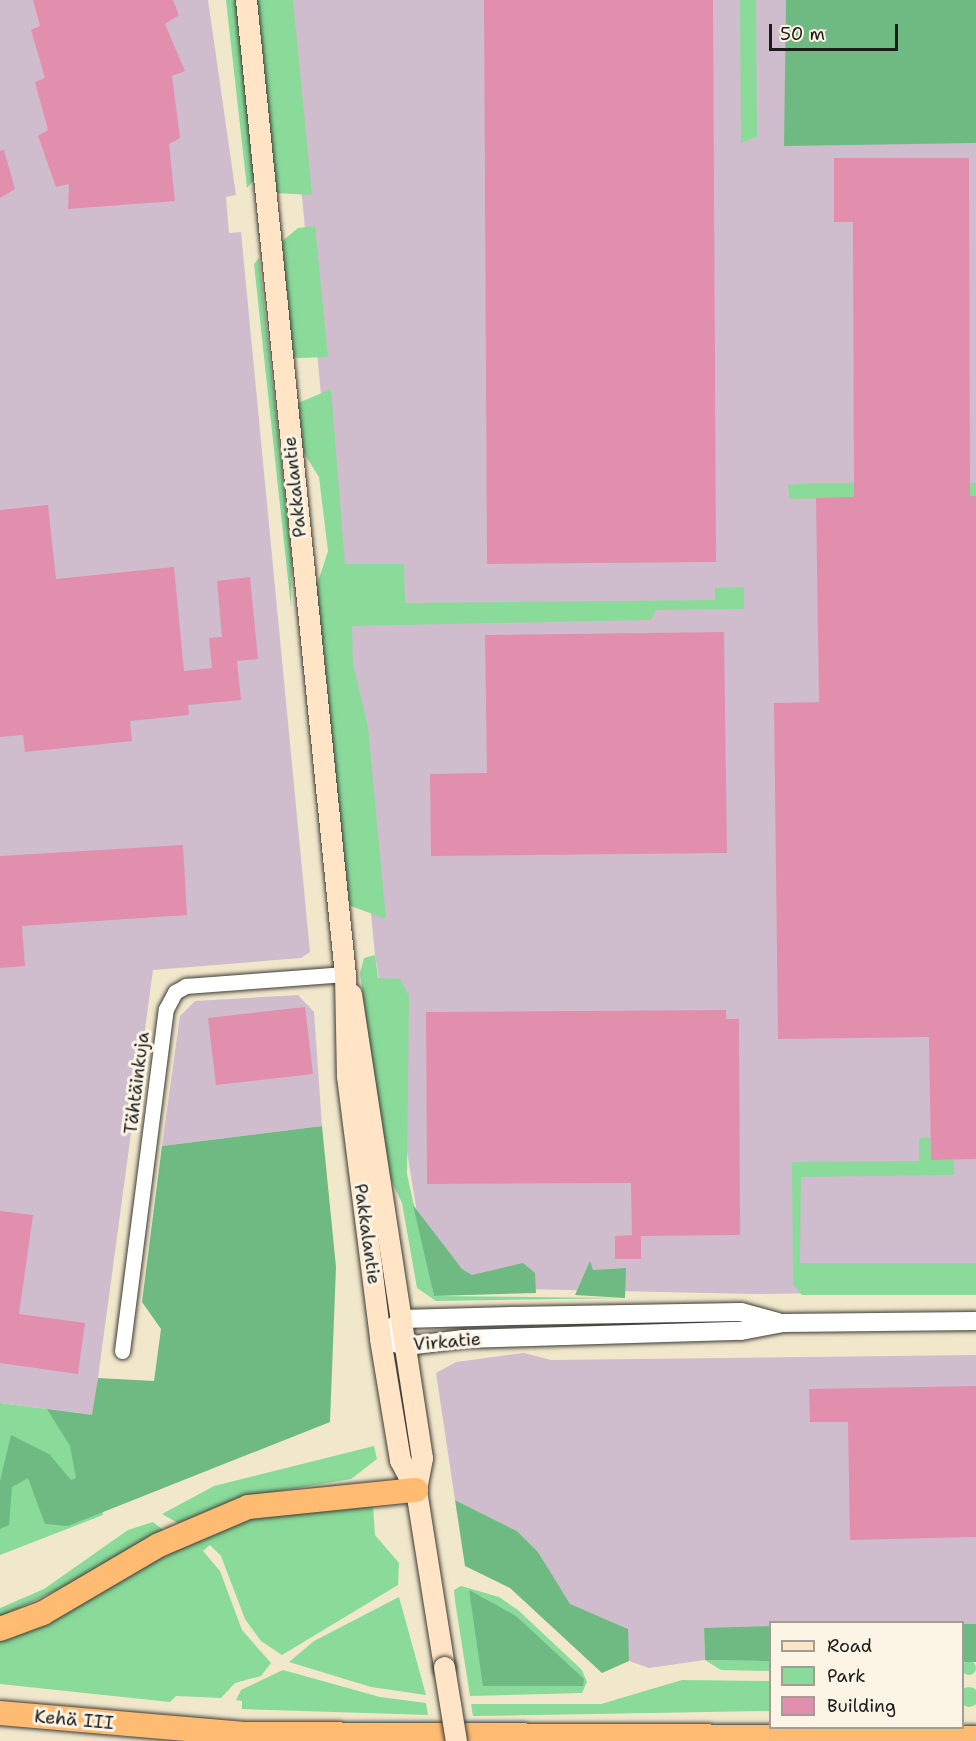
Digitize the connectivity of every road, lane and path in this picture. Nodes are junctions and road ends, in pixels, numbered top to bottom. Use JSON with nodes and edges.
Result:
{"nodes":[{"id":1,"x":246,"y":0,"type":"edge"},
{"id":2,"x":345,"y":974,"type":"junction"},
{"id":3,"x":402,"y":1319,"type":"junction"},
{"id":4,"x":976,"y":1321,"type":"edge"},
{"id":5,"x":783,"y":1323,"type":"junction"},
{"id":6,"x":380,"y":1339,"type":"junction"},
{"id":7,"x":406,"y":1346,"type":"junction"},
{"id":8,"x":122,"y":1351,"type":"dead end"},
{"id":9,"x":416,"y":1490,"type":"junction"},
{"id":10,"x":0,"y":1629,"type":"edge"},
{"id":11,"x":0,"y":1713,"type":"edge"},
{"id":12,"x":976,"y":1738,"type":"edge"},
{"id":13,"x":456,"y":1741,"type":"edge"}],
"edges":[{"from":1,"to":2,"type":"main road","name":"Pakkalantie"},
{"from":2,"to":3,"type":"main road","name":"Pakkalantie"},
{"from":2,"to":6,"type":"main road","name":"Pakkalantie"},
{"from":2,"to":8,"type":"street","name":"Tähtäinkuja"},
{"from":3,"to":5,"type":"street","name":"Virkatie"},
{"from":3,"to":6,"type":"street","name":"Virkatie"},
{"from":3,"to":7,"type":"main road","name":"Pakkalantie"},
{"from":4,"to":5,"type":"street","name":"Virkatie"},
{"from":5,"to":7,"type":"street","name":"Virkatie"},
{"from":6,"to":7,"type":"street","name":"Virkatie"},
{"from":6,"to":9,"type":"main road","name":"Pakkalantie"},
{"from":7,"to":9,"type":"main road","name":"Pakkalantie"},
{"from":9,"to":10,"type":"highway"},
{"from":9,"to":13,"type":"main road","name":"Pakkalantie","bridge":true},
{"from":11,"to":12,"type":"highway","name":"Kehä III"}]}
